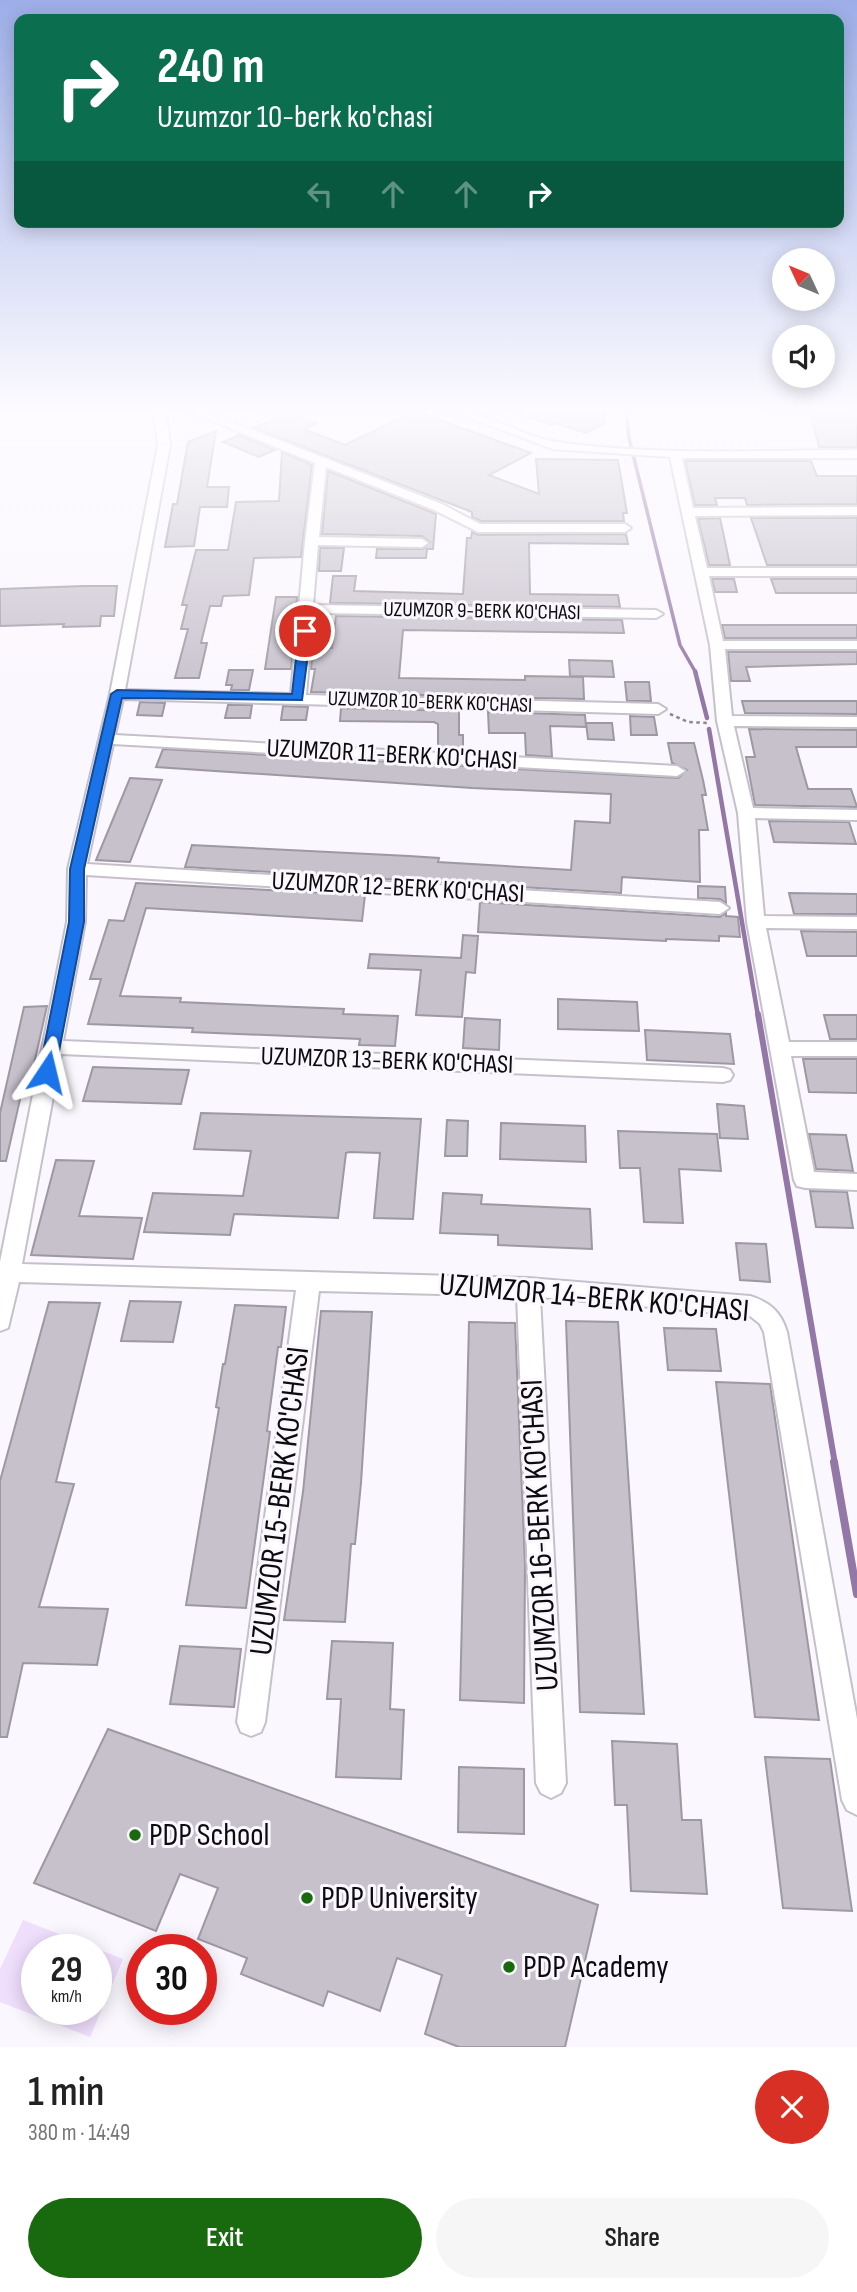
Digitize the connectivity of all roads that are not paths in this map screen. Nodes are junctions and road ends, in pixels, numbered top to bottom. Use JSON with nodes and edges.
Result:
{"nodes":[{"id":1,"x":153,"y":505,"type":"edge"},
{"id":2,"x":316,"y":505,"type":"edge"},
{"id":3,"x":434,"y":505,"type":"edge"},
{"id":4,"x":685,"y":505,"type":"edge"},
{"id":5,"x":857,"y":511,"type":"edge"},
{"id":6,"x":687,"y":512,"type":"junction"},
{"id":7,"x":625,"y":528,"type":"dead end"},
{"id":8,"x":311,"y":541,"type":"junction"},
{"id":9,"x":422,"y":543,"type":"dead end"},
{"id":10,"x":701,"y":572,"type":"junction"},
{"id":11,"x":857,"y":572,"type":"edge"},
{"id":12,"x":307,"y":608,"type":"junction"},
{"id":13,"x":656,"y":614,"type":"dead end"},
{"id":14,"x":717,"y":645,"type":"junction"},
{"id":15,"x":857,"y":645,"type":"edge"},
{"id":16,"x":117,"y":694,"type":"junction"},
{"id":17,"x":298,"y":698,"type":"junction"},
{"id":18,"x":658,"y":709,"type":"road end"},
{"id":19,"x":725,"y":722,"type":"junction"},
{"id":20,"x":857,"y":722,"type":"edge"},
{"id":21,"x":107,"y":739,"type":"junction"},
{"id":22,"x":677,"y":771,"type":"dead end"},
{"id":23,"x":746,"y":813,"type":"junction"},
{"id":24,"x":857,"y":815,"type":"edge"},
{"id":25,"x":77,"y":869,"type":"junction"},
{"id":26,"x":720,"y":908,"type":"dead end"},
{"id":27,"x":756,"y":922,"type":"junction"},
{"id":28,"x":857,"y":923,"type":"edge"},
{"id":29,"x":51,"y":1046,"type":"junction"},
{"id":30,"x":779,"y":1049,"type":"junction"},
{"id":31,"x":857,"y":1049,"type":"edge"},
{"id":32,"x":723,"y":1075,"type":"dead end"},
{"id":33,"x":857,"y":1182,"type":"edge"},
{"id":34,"x":10,"y":1273,"type":"junction"},
{"id":35,"x":309,"y":1280,"type":"junction"},
{"id":36,"x":528,"y":1287,"type":"junction"},
{"id":37,"x":0,"y":1321,"type":"edge"},
{"id":38,"x":251,"y":1722,"type":"dead end"},
{"id":39,"x":551,"y":1783,"type":"dead end"},
{"id":40,"x":857,"y":1800,"type":"edge"}],
"edges":[{"from":1,"to":16,"type":"street"},
{"from":2,"to":8,"type":"street"},
{"from":3,"to":7,"type":"street"},
{"from":4,"to":6,"type":"street"},
{"from":5,"to":6,"type":"street"},
{"from":6,"to":10,"type":"street"},
{"from":8,"to":9,"type":"street"},
{"from":8,"to":12,"type":"street"},
{"from":10,"to":11,"type":"street"},
{"from":10,"to":14,"type":"street"},
{"from":12,"to":13,"type":"street","name":"UZUMZOR 9-BERK KO'CHASI"},
{"from":12,"to":17,"type":"street"},
{"from":14,"to":15,"type":"street"},
{"from":14,"to":19,"type":"street"},
{"from":16,"to":17,"type":"street","name":"UZUMZOR 10-BERK KO'CHASI"},
{"from":16,"to":21,"type":"street"},
{"from":17,"to":18,"type":"street","name":"UZUMZOR 10-BERK KO'CHASI"},
{"from":19,"to":20,"type":"street"},
{"from":19,"to":23,"type":"street"},
{"from":21,"to":22,"type":"street","name":"UZUMZOR 11-BERK KO'CHASI"},
{"from":21,"to":25,"type":"street"},
{"from":23,"to":24,"type":"street"},
{"from":23,"to":27,"type":"street"},
{"from":25,"to":26,"type":"street","name":"UZUMZOR 12-BERK KO'CHASI"},
{"from":25,"to":29,"type":"street"},
{"from":27,"to":28,"type":"street"},
{"from":27,"to":30,"type":"street"},
{"from":29,"to":32,"type":"street","name":"UZUMZOR 13-BERK KO'CHASI"},
{"from":29,"to":34,"type":"street"},
{"from":30,"to":31,"type":"street"},
{"from":30,"to":33,"type":"street"},
{"from":34,"to":35,"type":"street","name":"UZUMZOR 14-BERK KO'CHASI"},
{"from":34,"to":37,"type":"street"},
{"from":35,"to":36,"type":"street","name":"UZUMZOR 14-BERK KO'CHASI"},
{"from":35,"to":38,"type":"street","name":"UZUMZOR 15-BERK KO'CHASI"},
{"from":36,"to":39,"type":"street","name":"UZUMZOR 16-BERK KO'CHASI"},
{"from":36,"to":40,"type":"street","name":"UZUMZOR 14-BERK KO'CHASI"}]}
